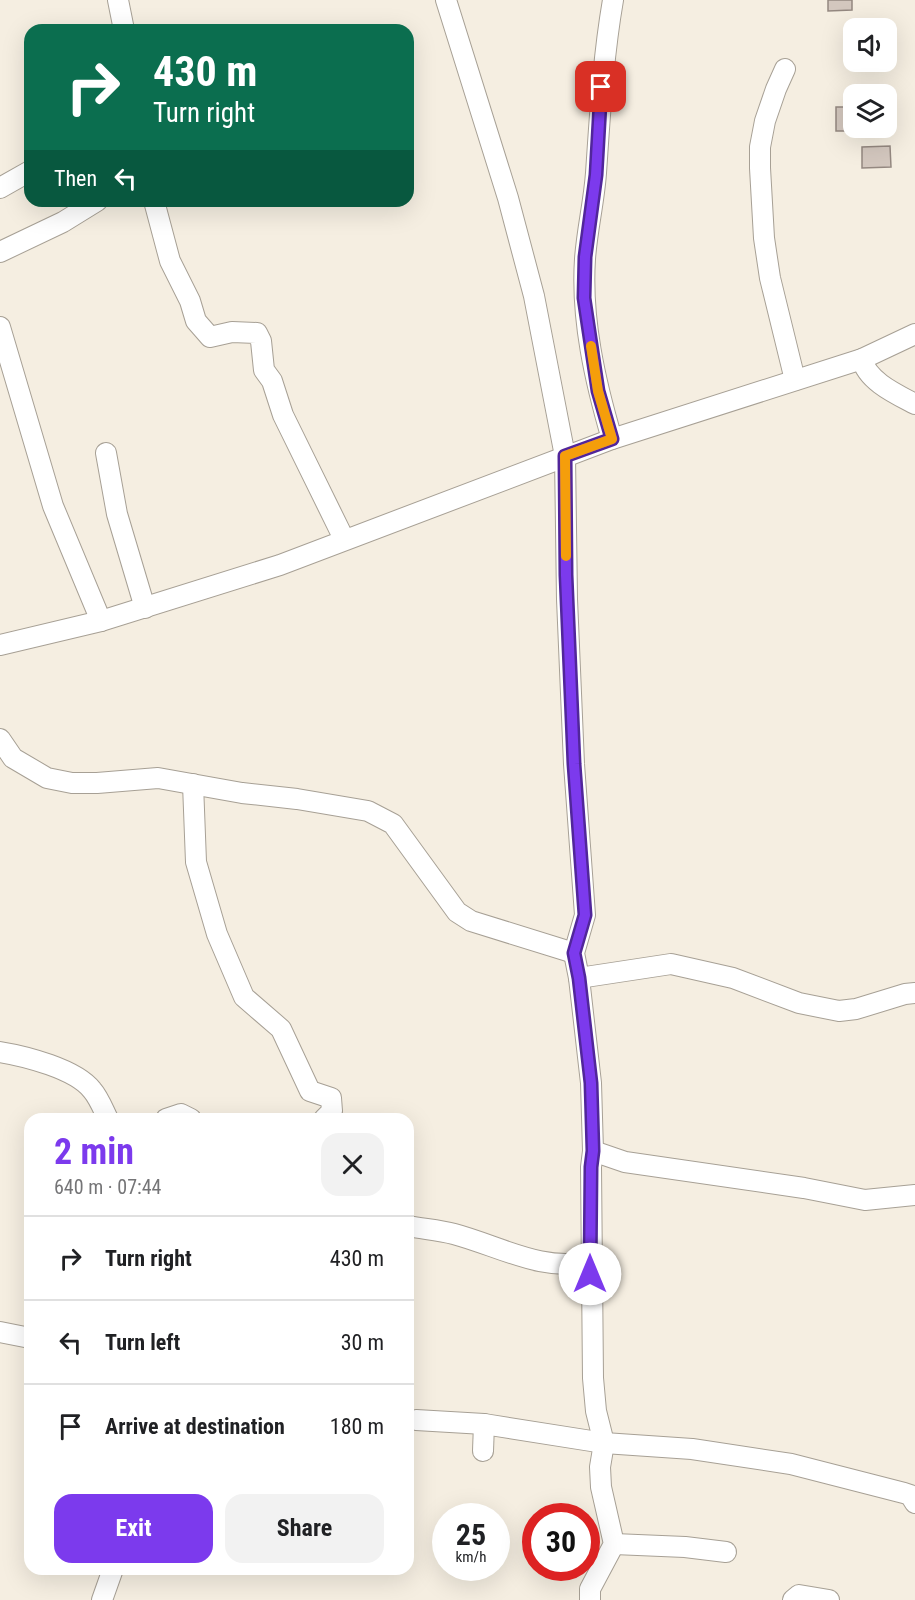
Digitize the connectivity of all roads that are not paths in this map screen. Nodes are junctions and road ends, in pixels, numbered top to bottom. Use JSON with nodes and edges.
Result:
{"nodes":[{"id":1,"x":118,"y":0,"type":"edge"},
{"id":2,"x":446,"y":0,"type":"edge"},
{"id":3,"x":613,"y":0,"type":"edge"},
{"id":4,"x":123,"y":24,"type":"edge"},
{"id":5,"x":785,"y":69,"type":"dead end"},
{"id":6,"x":24,"y":174,"type":"edge"},
{"id":7,"x":0,"y":188,"type":"edge"},
{"id":8,"x":87,"y":207,"type":"edge"},
{"id":9,"x":156,"y":207,"type":"edge"},
{"id":10,"x":0,"y":252,"type":"edge"},
{"id":11,"x":0,"y":327,"type":"edge"},
{"id":12,"x":915,"y":334,"type":"edge"},
{"id":13,"x":862,"y":359,"type":"junction"},
{"id":14,"x":795,"y":380,"type":"junction"},
{"id":15,"x":915,"y":404,"type":"edge"},
{"id":16,"x":612,"y":439,"type":"junction"},
{"id":17,"x":106,"y":453,"type":"dead end"},
{"id":18,"x":565,"y":456,"type":"junction"},
{"id":19,"x":344,"y":539,"type":"junction"},
{"id":20,"x":145,"y":608,"type":"junction"},
{"id":21,"x":101,"y":621,"type":"junction"},
{"id":22,"x":0,"y":645,"type":"edge"},
{"id":23,"x":0,"y":739,"type":"edge"},
{"id":24,"x":193,"y":783,"type":"junction"},
{"id":25,"x":574,"y":953,"type":"junction"},
{"id":26,"x":579,"y":978,"type":"junction"},
{"id":27,"x":915,"y":993,"type":"edge"},
{"id":28,"x":0,"y":1052,"type":"edge"},
{"id":29,"x":105,"y":1113,"type":"edge"},
{"id":30,"x":330,"y":1113,"type":"edge"},
{"id":31,"x":593,"y":1151,"type":"junction"},
{"id":32,"x":915,"y":1195,"type":"edge"},
{"id":33,"x":414,"y":1227,"type":"edge"},
{"id":34,"x":590,"y":1261,"type":"junction"},
{"id":35,"x":0,"y":1332,"type":"edge"},
{"id":36,"x":24,"y":1337,"type":"edge"},
{"id":37,"x":416,"y":1420,"type":"dead end"},
{"id":38,"x":484,"y":1424,"type":"junction"},
{"id":39,"x":604,"y":1443,"type":"junction"},
{"id":40,"x":483,"y":1451,"type":"dead end"},
{"id":41,"x":915,"y":1503,"type":"edge"},
{"id":42,"x":614,"y":1544,"type":"junction"},
{"id":43,"x":726,"y":1552,"type":"dead end"},
{"id":44,"x":111,"y":1575,"type":"edge"},
{"id":45,"x":102,"y":1600,"type":"edge"},
{"id":46,"x":590,"y":1600,"type":"edge"},
{"id":47,"x":793,"y":1600,"type":"edge"},
{"id":48,"x":829,"y":1600,"type":"edge"}],
"edges":[{"from":1,"to":4,"type":"street"},
{"from":2,"to":18,"type":"street"},
{"from":3,"to":16,"type":"street"},
{"from":5,"to":14,"type":"street"},
{"from":6,"to":7,"type":"street"},
{"from":8,"to":10,"type":"street"},
{"from":9,"to":19,"type":"street"},
{"from":11,"to":21,"type":"street"},
{"from":12,"to":13,"type":"street"},
{"from":13,"to":14,"type":"street"},
{"from":13,"to":15,"type":"street"},
{"from":14,"to":16,"type":"street"},
{"from":16,"to":18,"type":"street"},
{"from":17,"to":20,"type":"street"},
{"from":18,"to":19,"type":"street"},
{"from":18,"to":25,"type":"street"},
{"from":19,"to":20,"type":"street"},
{"from":20,"to":21,"type":"street"},
{"from":21,"to":22,"type":"street"},
{"from":23,"to":24,"type":"street"},
{"from":24,"to":25,"type":"street"},
{"from":24,"to":30,"type":"street"},
{"from":25,"to":26,"type":"street"},
{"from":26,"to":27,"type":"street"},
{"from":26,"to":31,"type":"street"},
{"from":28,"to":29,"type":"street"},
{"from":31,"to":32,"type":"street"},
{"from":31,"to":34,"type":"street"},
{"from":33,"to":34,"type":"street"},
{"from":34,"to":39,"type":"street"},
{"from":35,"to":36,"type":"street"},
{"from":37,"to":38,"type":"street"},
{"from":38,"to":39,"type":"street"},
{"from":38,"to":40,"type":"street"},
{"from":39,"to":41,"type":"street"},
{"from":39,"to":42,"type":"street"},
{"from":42,"to":43,"type":"street"},
{"from":42,"to":46,"type":"street"},
{"from":44,"to":45,"type":"street"},
{"from":47,"to":48,"type":"street"}]}
